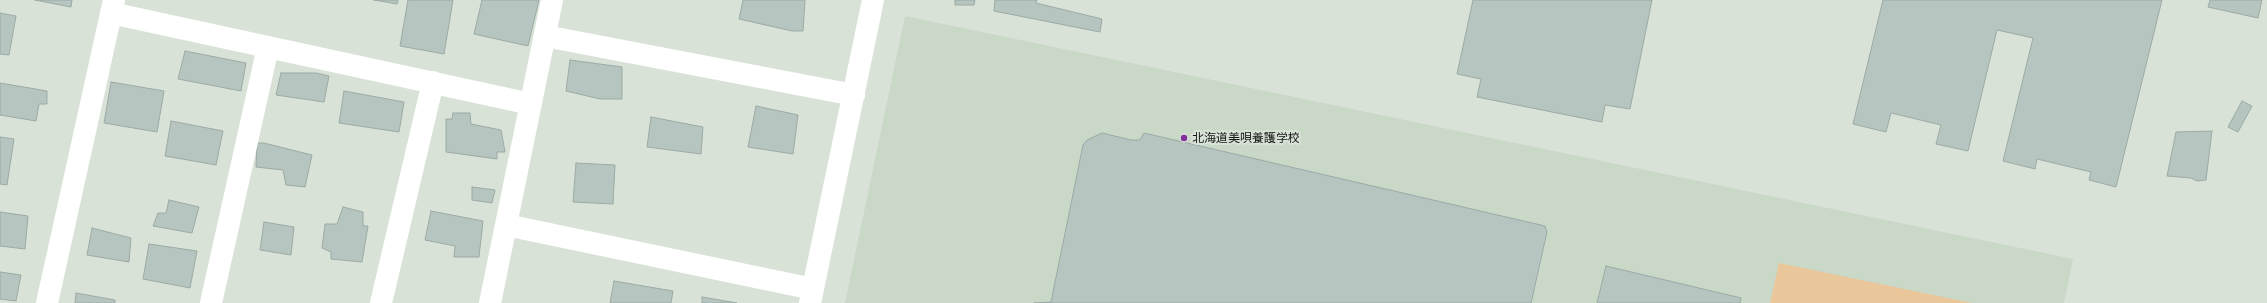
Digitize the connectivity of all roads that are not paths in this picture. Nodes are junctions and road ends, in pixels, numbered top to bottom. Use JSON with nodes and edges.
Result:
{"nodes":[{"id":1,"x":552,"y":0,"type":"edge"},
{"id":2,"x":874,"y":0,"type":"edge"},
{"id":3,"x":112,"y":7,"type":"edge"},
{"id":4,"x":545,"y":36,"type":"junction"},
{"id":5,"x":268,"y":47,"type":"junction"},
{"id":6,"x":433,"y":82,"type":"junction"},
{"id":7,"x":854,"y":95,"type":"junction"},
{"id":8,"x":531,"y":104,"type":"junction"},
{"id":9,"x":506,"y":224,"type":"junction"},
{"id":10,"x":811,"y":296,"type":"edge"},
{"id":11,"x":47,"y":303,"type":"edge"},
{"id":12,"x":211,"y":303,"type":"edge"},
{"id":13,"x":381,"y":303,"type":"edge"},
{"id":14,"x":490,"y":303,"type":"edge"}],
"edges":[{"from":1,"to":4,"type":"street"},
{"from":2,"to":7,"type":"street"},
{"from":3,"to":5,"type":"street"},
{"from":3,"to":11,"type":"street"},
{"from":4,"to":7,"type":"street"},
{"from":4,"to":8,"type":"street"},
{"from":5,"to":6,"type":"street"},
{"from":5,"to":12,"type":"street"},
{"from":6,"to":8,"type":"street"},
{"from":6,"to":13,"type":"street"},
{"from":7,"to":10,"type":"street"},
{"from":8,"to":9,"type":"street"},
{"from":9,"to":10,"type":"street"},
{"from":9,"to":14,"type":"street"}]}
